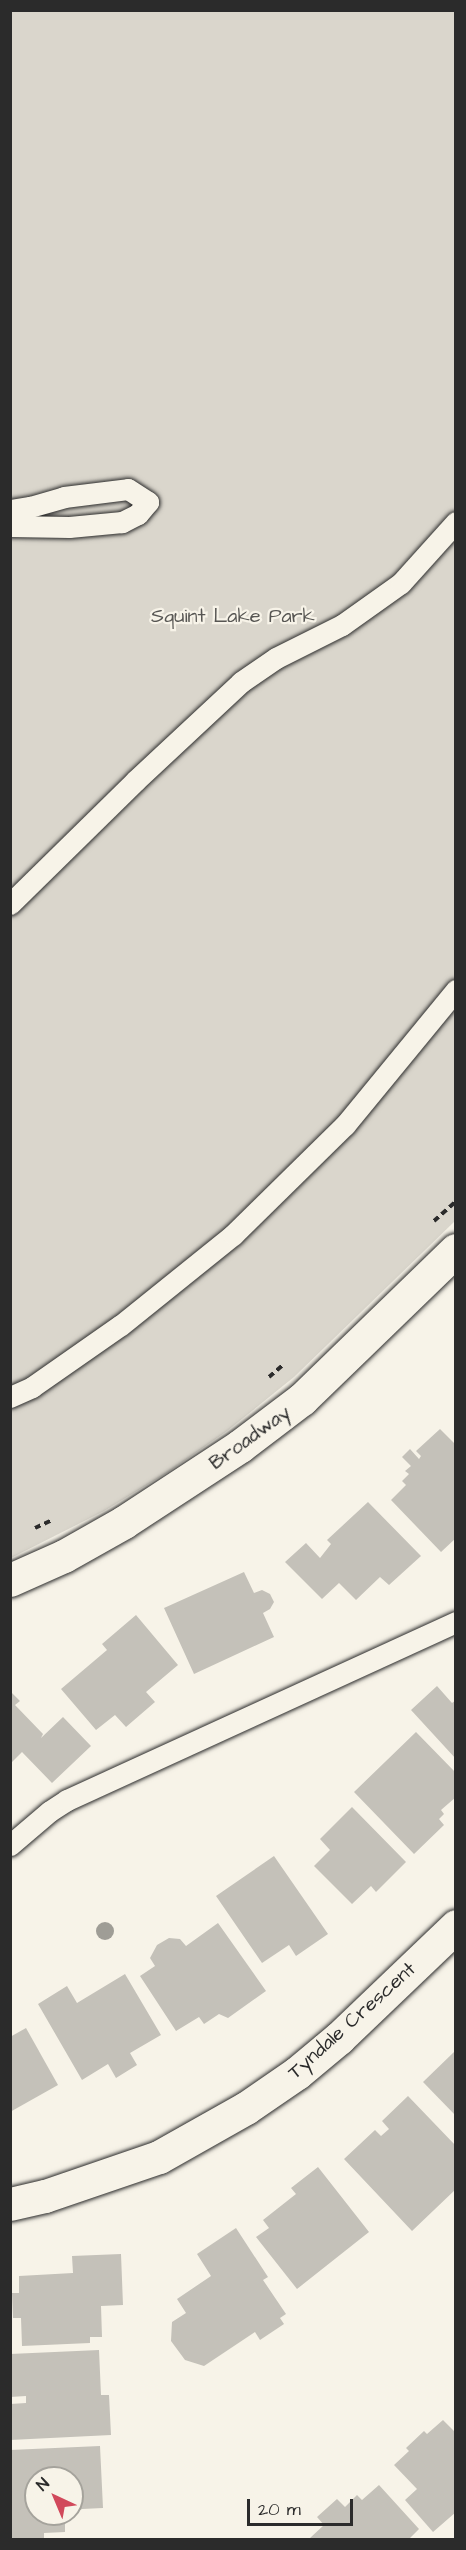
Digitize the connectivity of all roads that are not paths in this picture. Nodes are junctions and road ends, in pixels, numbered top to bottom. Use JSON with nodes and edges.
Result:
{"nodes":[{"id":1,"x":10,"y":510,"type":"edge"},
{"id":2,"x":456,"y":522,"type":"edge"},
{"id":3,"x":10,"y":526,"type":"edge"},
{"id":4,"x":10,"y":904,"type":"edge"},
{"id":5,"x":456,"y":990,"type":"edge"},
{"id":6,"x":456,"y":1250,"type":"edge"},
{"id":7,"x":10,"y":1397,"type":"edge"},
{"id":8,"x":10,"y":1580,"type":"edge"},
{"id":9,"x":456,"y":1622,"type":"edge"},
{"id":10,"x":10,"y":1845,"type":"edge"},
{"id":11,"x":456,"y":1926,"type":"edge"},
{"id":12,"x":10,"y":2204,"type":"edge"}],
"edges":[{"from":1,"to":3,"type":"lane"},
{"from":2,"to":4,"type":"lane"},
{"from":5,"to":7,"type":"lane"},
{"from":6,"to":8,"type":"street","name":"Broadway"},
{"from":9,"to":10,"type":"lane"},
{"from":11,"to":12,"type":"street","name":"Tyndale Crescent"}]}
